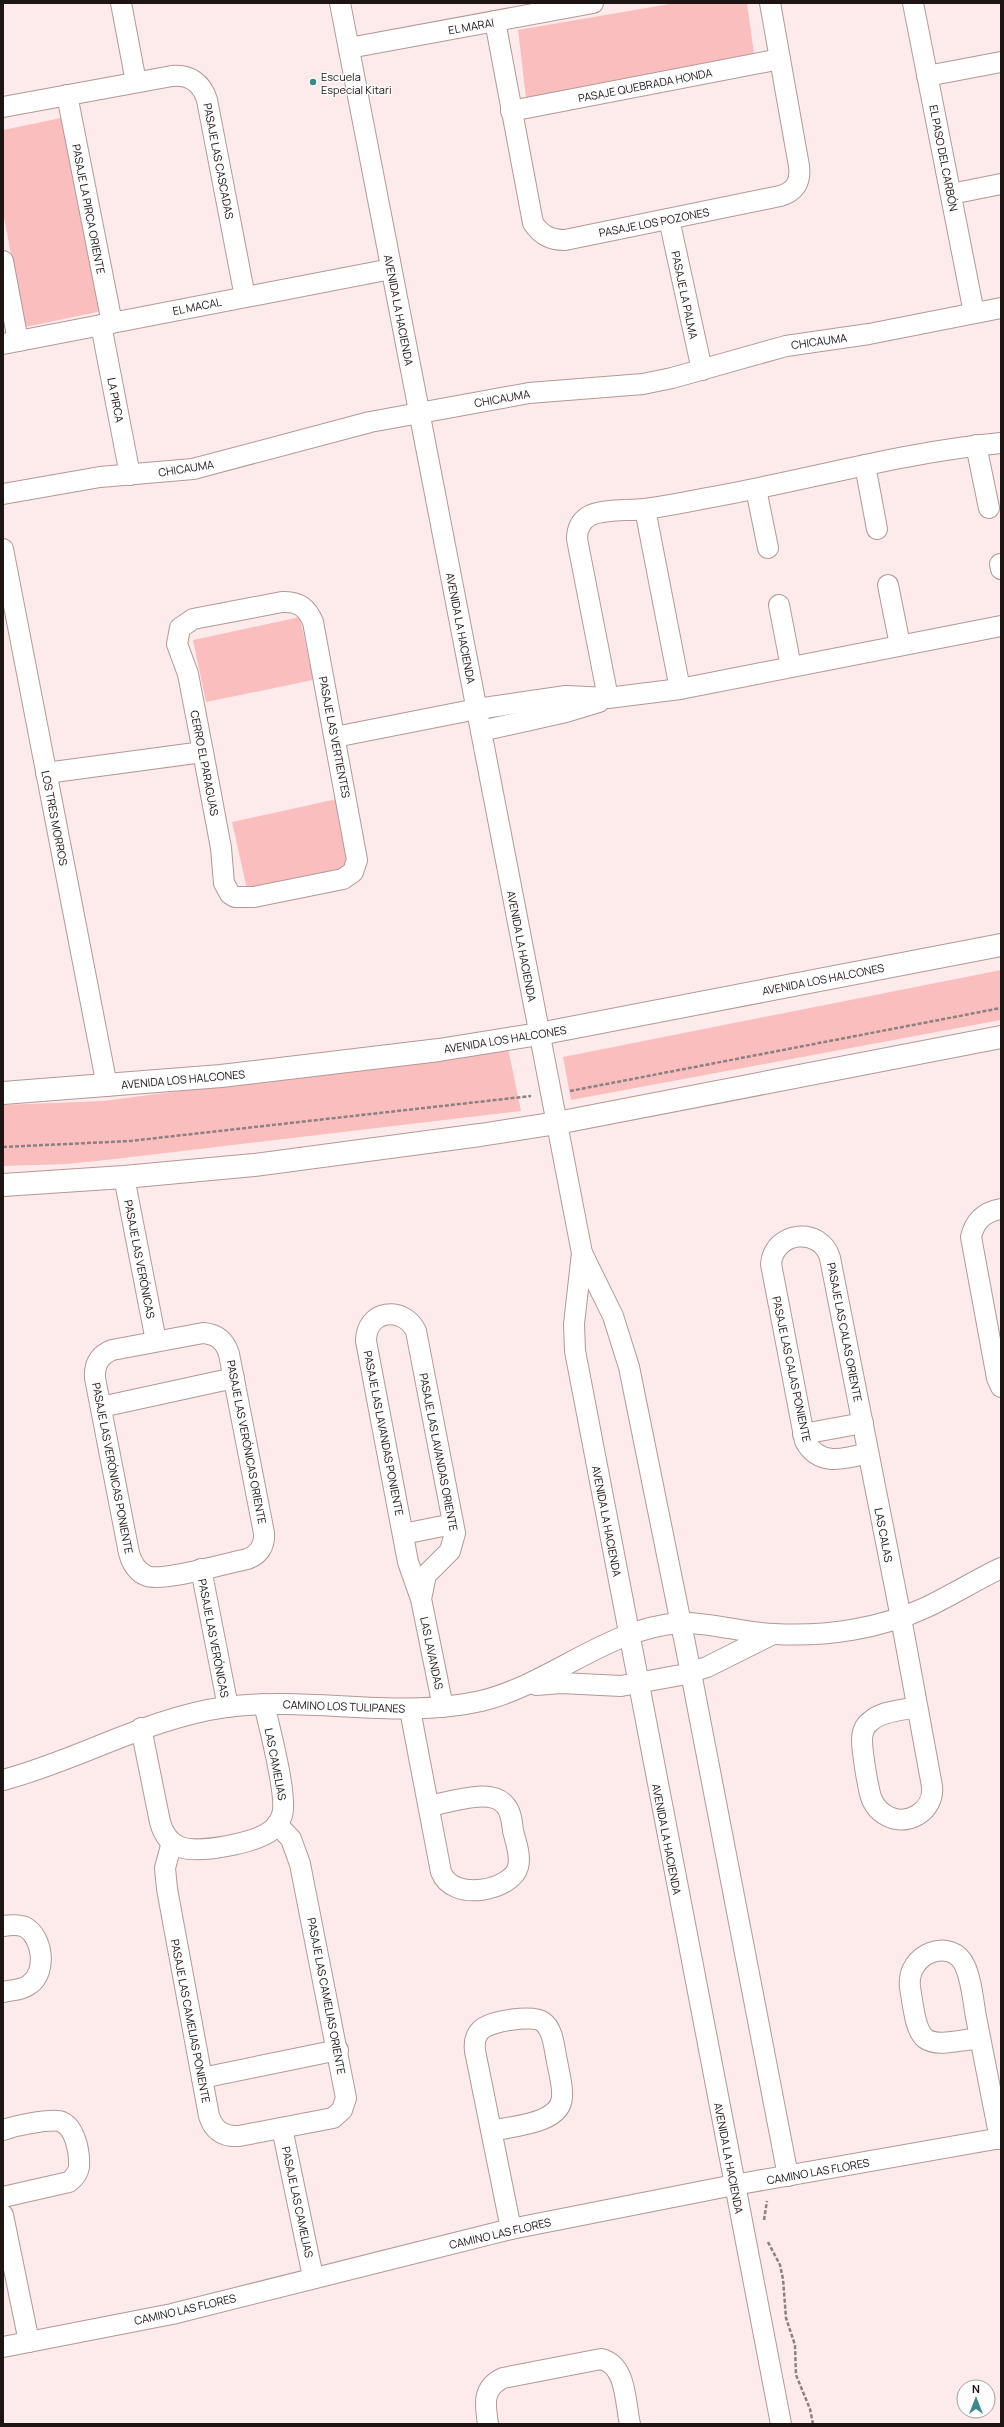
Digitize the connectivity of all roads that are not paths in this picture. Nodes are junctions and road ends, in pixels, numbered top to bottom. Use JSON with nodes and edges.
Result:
{"nodes":[{"id":1,"x":121,"y":3,"type":"edge"},
{"id":2,"x":340,"y":3,"type":"edge"},
{"id":3,"x":593,"y":3,"type":"edge"},
{"id":4,"x":770,"y":3,"type":"edge"},
{"id":5,"x":913,"y":3,"type":"edge"},
{"id":6,"x":495,"y":21,"type":"junction"},
{"id":7,"x":349,"y":48,"type":"junction"},
{"id":8,"x":780,"y":59,"type":"junction"},
{"id":9,"x":1001,"y":62,"type":"edge"},
{"id":10,"x":927,"y":76,"type":"junction"},
{"id":11,"x":136,"y":82,"type":"junction"},
{"id":12,"x":67,"y":95,"type":"junction"},
{"id":13,"x":3,"y":108,"type":"edge"},
{"id":14,"x":511,"y":110,"type":"junction"},
{"id":15,"x":1001,"y":184,"type":"edge"},
{"id":16,"x":951,"y":194,"type":"junction"},
{"id":17,"x":669,"y":219,"type":"junction"},
{"id":18,"x":3,"y":261,"type":"edge"},
{"id":19,"x":391,"y":269,"type":"junction"},
{"id":20,"x":245,"y":297,"type":"junction"},
{"id":21,"x":1001,"y":308,"type":"edge"},
{"id":22,"x":974,"y":313,"type":"junction"},
{"id":23,"x":106,"y":324,"type":"junction"},
{"id":24,"x":11,"y":342,"type":"edge"},
{"id":25,"x":702,"y":370,"type":"junction"},
{"id":26,"x":419,"y":413,"type":"junction"},
{"id":27,"x":1001,"y":443,"type":"edge"},
{"id":28,"x":976,"y":445,"type":"junction"},
{"id":29,"x":865,"y":465,"type":"junction"},
{"id":30,"x":130,"y":475,"type":"junction"},
{"id":31,"x":756,"y":489,"type":"junction"},
{"id":32,"x":3,"y":494,"type":"edge"},
{"id":33,"x":989,"y":508,"type":"dead end"},
{"id":34,"x":645,"y":509,"type":"junction"},
{"id":35,"x":877,"y":529,"type":"dead end"},
{"id":36,"x":768,"y":548,"type":"dead end"},
{"id":37,"x":3,"y":549,"type":"edge"},
{"id":38,"x":888,"y":585,"type":"dead end"},
{"id":39,"x":779,"y":604,"type":"dead end"},
{"id":40,"x":9,"y":615,"type":"edge"},
{"id":41,"x":1001,"y":626,"type":"edge"},
{"id":42,"x":180,"y":628,"type":"joint"},
{"id":43,"x":900,"y":646,"type":"junction"},
{"id":44,"x":791,"y":667,"type":"junction"},
{"id":45,"x":680,"y":689,"type":"junction"},
{"id":46,"x":608,"y":698,"type":"junction"},
{"id":47,"x":476,"y":708,"type":"junction"},
{"id":48,"x":481,"y":731,"type":"junction"},
{"id":49,"x":334,"y":737,"type":"junction"},
{"id":50,"x":203,"y":752,"type":"junction"},
{"id":51,"x":46,"y":773,"type":"junction"},
{"id":52,"x":235,"y":897,"type":"joint"},
{"id":53,"x":1001,"y":945,"type":"edge"},
{"id":54,"x":540,"y":1034,"type":"junction"},
{"id":55,"x":1001,"y":1037,"type":"edge"},
{"id":56,"x":107,"y":1086,"type":"junction"},
{"id":57,"x":3,"y":1093,"type":"edge"},
{"id":58,"x":557,"y":1123,"type":"junction"},
{"id":59,"x":124,"y":1177,"type":"junction"},
{"id":60,"x":3,"y":1185,"type":"edge"},
{"id":61,"x":1001,"y":1209,"type":"edge"},
{"id":62,"x":794,"y":1237,"type":"joint"},
{"id":63,"x":582,"y":1253,"type":"junction"},
{"id":64,"x":386,"y":1313,"type":"joint"},
{"id":65,"x":156,"y":1341,"type":"junction"},
{"id":66,"x":234,"y":1378,"type":"junction"},
{"id":67,"x":1001,"y":1387,"type":"edge"},
{"id":68,"x":100,"y":1407,"type":"junction"},
{"id":69,"x":862,"y":1423,"type":"junction"},
{"id":70,"x":804,"y":1434,"type":"junction"},
{"id":71,"x":868,"y":1453,"type":"junction"},
{"id":72,"x":453,"y":1524,"type":"junction"},
{"id":73,"x":403,"y":1534,"type":"junction"},
{"id":74,"x":408,"y":1562,"type":"junction"},
{"id":75,"x":1001,"y":1568,"type":"edge"},
{"id":76,"x":201,"y":1569,"type":"junction"},
{"id":77,"x":430,"y":1569,"type":"junction"},
{"id":78,"x":420,"y":1599,"type":"junction"},
{"id":79,"x":900,"y":1618,"type":"junction"},
{"id":80,"x":681,"y":1623,"type":"junction"},
{"id":81,"x":737,"y":1630,"type":"junction"},
{"id":82,"x":628,"y":1633,"type":"junction"},
{"id":83,"x":773,"y":1634,"type":"junction"},
{"id":84,"x":741,"y":1649,"type":"junction"},
{"id":85,"x":691,"y":1673,"type":"junction"},
{"id":86,"x":637,"y":1684,"type":"junction"},
{"id":87,"x":527,"y":1686,"type":"junction"},
{"id":88,"x":264,"y":1704,"type":"junction"},
{"id":89,"x":228,"y":1707,"type":"junction"},
{"id":90,"x":443,"y":1707,"type":"junction"},
{"id":91,"x":917,"y":1707,"type":"junction"},
{"id":92,"x":410,"y":1709,"type":"junction"},
{"id":93,"x":141,"y":1728,"type":"junction"},
{"id":94,"x":3,"y":1780,"type":"edge"},
{"id":95,"x":429,"y":1806,"type":"junction"},
{"id":96,"x":277,"y":1824,"type":"junction"},
{"id":97,"x":172,"y":1842,"type":"junction"},
{"id":98,"x":3,"y":1926,"type":"edge"},
{"id":99,"x":3,"y":1992,"type":"edge"},
{"id":100,"x":980,"y":2038,"type":"junction"},
{"id":101,"x":338,"y":2050,"type":"junction"},
{"id":102,"x":202,"y":2078,"type":"junction"},
{"id":103,"x":282,"y":2128,"type":"junction"},
{"id":104,"x":3,"y":2130,"type":"edge"},
{"id":105,"x":491,"y":2131,"type":"junction"},
{"id":106,"x":1000,"y":2139,"type":"edge"},
{"id":107,"x":788,"y":2176,"type":"junction"},
{"id":108,"x":734,"y":2185,"type":"junction"},
{"id":109,"x":3,"y":2197,"type":"edge"},
{"id":110,"x":3,"y":2215,"type":"edge"},
{"id":111,"x":511,"y":2230,"type":"junction"},
{"id":112,"x":313,"y":2277,"type":"junction"},
{"id":113,"x":29,"y":2342,"type":"junction"},
{"id":114,"x":3,"y":2347,"type":"edge"},
{"id":115,"x":488,"y":2424,"type":"edge"},
{"id":116,"x":630,"y":2424,"type":"edge"},
{"id":117,"x":781,"y":2424,"type":"edge"}],
"edges":[{"from":1,"to":11,"type":"street"},
{"from":2,"to":7,"type":"street","name":"AVENIDA LA HACIENDA"},
{"from":3,"to":6,"type":"street","name":"EL MARAI"},
{"from":4,"to":8,"type":"street","name":"PASAJE LOS POZONES"},
{"from":5,"to":10,"type":"street","name":"EL PASO DEL CARBÓN"},
{"from":6,"to":7,"type":"street","name":"EL MARAI"},
{"from":6,"to":14,"type":"street","name":"PASAJE LOS POZONES"},
{"from":7,"to":19,"type":"street","name":"AVENIDA LA HACIENDA"},
{"from":8,"to":14,"type":"street","name":"PASAJE QUEBRADA HONDA"},
{"from":8,"to":17,"type":"street","name":"PASAJE LOS POZONES"},
{"from":9,"to":10,"type":"street"},
{"from":10,"to":16,"type":"street","name":"EL PASO DEL CARBÓN"},
{"from":11,"to":12,"type":"street","name":"PASAJE LAS CASCADAS"},
{"from":11,"to":20,"type":"street","name":"PASAJE LAS CASCADAS"},
{"from":12,"to":13,"type":"street","name":"PASAJE LAS CASCADAS"},
{"from":12,"to":23,"type":"street","name":"PASAJE LA PIRCA ORIENTE"},
{"from":14,"to":17,"type":"street","name":"PASAJE LOS POZONES"},
{"from":15,"to":16,"type":"street"},
{"from":16,"to":22,"type":"street","name":"EL PASO DEL CARBÓN"},
{"from":17,"to":25,"type":"street","name":"PASAJE LA PALMA"},
{"from":18,"to":24,"type":"street"},
{"from":19,"to":20,"type":"street","name":"EL MACAL"},
{"from":19,"to":26,"type":"street","name":"AVENIDA LA HACIENDA"},
{"from":20,"to":23,"type":"street","name":"EL MACAL"},
{"from":21,"to":22,"type":"street","name":"CHICAUMA"},
{"from":22,"to":25,"type":"street","name":"CHICAUMA"},
{"from":23,"to":24,"type":"street","name":"EL MACAL"},
{"from":23,"to":30,"type":"street","name":"LA PIRCA"},
{"from":25,"to":26,"type":"street","name":"CHICAUMA"},
{"from":26,"to":30,"type":"street","name":"CHICAUMA"},
{"from":26,"to":47,"type":"street","name":"AVENIDA LA HACIENDA"},
{"from":27,"to":28,"type":"street"},
{"from":28,"to":29,"type":"street"},
{"from":28,"to":33,"type":"street"},
{"from":29,"to":31,"type":"street"},
{"from":29,"to":35,"type":"street"},
{"from":30,"to":32,"type":"street","name":"CHICAUMA"},
{"from":31,"to":34,"type":"street"},
{"from":31,"to":36,"type":"street"},
{"from":34,"to":45,"type":"street"},
{"from":34,"to":46,"type":"street"},
{"from":37,"to":40,"type":"street","name":"LOS TRES MORROS"},
{"from":38,"to":43,"type":"street"},
{"from":39,"to":44,"type":"street"},
{"from":40,"to":51,"type":"street","name":"LOS TRES MORROS"},
{"from":41,"to":43,"type":"street"},
{"from":42,"to":49,"type":"street","name":"PASAJE LAS VERTIENTES"},
{"from":42,"to":50,"type":"street","name":"CERRO EL PARAGUAS"},
{"from":43,"to":44,"type":"street"},
{"from":44,"to":45,"type":"street"},
{"from":45,"to":46,"type":"street"},
{"from":46,"to":47,"type":"street"},
{"from":46,"to":48,"type":"street"},
{"from":47,"to":48,"type":"street","name":"AVENIDA LA HACIENDA"},
{"from":47,"to":49,"type":"street"},
{"from":48,"to":54,"type":"street","name":"AVENIDA LA HACIENDA"},
{"from":49,"to":52,"type":"street","name":"PASAJE LAS VERTIENTES"},
{"from":50,"to":51,"type":"street"},
{"from":50,"to":52,"type":"street","name":"CERRO EL PARAGUAS"},
{"from":51,"to":56,"type":"street","name":"LOS TRES MORROS"},
{"from":53,"to":54,"type":"street","name":"AVENIDA LOS HALCONES"},
{"from":54,"to":56,"type":"street","name":"AVENIDA LOS HALCONES"},
{"from":54,"to":58,"type":"street","name":"AVENIDA LA HACIENDA"},
{"from":55,"to":58,"type":"street"},
{"from":56,"to":57,"type":"street","name":"AVENIDA LOS HALCONES"},
{"from":58,"to":59,"type":"street"},
{"from":58,"to":63,"type":"street","name":"AVENIDA LA HACIENDA"},
{"from":59,"to":60,"type":"street"},
{"from":59,"to":65,"type":"street","name":"PASAJE LAS VERÓNICAS"},
{"from":61,"to":67,"type":"street"},
{"from":62,"to":69,"type":"street","name":"PASAJE LAS CALAS ORIENTE"},
{"from":62,"to":70,"type":"street","name":"PASAJE LAS CALAS PONIENTE"},
{"from":63,"to":80,"type":"street","name":"AVENIDA LA HACIENDA"},
{"from":63,"to":82,"type":"street","name":"AVENIDA LA HACIENDA"},
{"from":64,"to":72,"type":"street","name":"PASAJE LAS LAVANDAS ORIENTE"},
{"from":64,"to":73,"type":"street","name":"PASAJE LAS LAVANDAS PONIENTE"},
{"from":65,"to":66,"type":"street","name":"PASAJE LAS VERÓNICAS ORIENTE"},
{"from":65,"to":68,"type":"street","name":"PASAJE LAS VERÓNICAS PONIENTE"},
{"from":66,"to":68,"type":"street"},
{"from":66,"to":76,"type":"street","name":"PASAJE LAS VERÓNICAS ORIENTE"},
{"from":68,"to":76,"type":"street","name":"PASAJE LAS VERÓNICAS PONIENTE"},
{"from":69,"to":70,"type":"street"},
{"from":69,"to":71,"type":"street","name":"PASAJE LAS CALAS ORIENTE"},
{"from":70,"to":71,"type":"street","name":"PASAJE LAS CALAS PONIENTE"},
{"from":71,"to":79,"type":"street","name":"LAS CALAS"},
{"from":72,"to":73,"type":"street"},
{"from":72,"to":77,"type":"street","name":"PASAJE LAS LAVANDAS ORIENTE"},
{"from":73,"to":74,"type":"street","name":"PASAJE LAS LAVANDAS PONIENTE"},
{"from":74,"to":77,"type":"street"},
{"from":74,"to":78,"type":"street","name":"PASAJE LAS LAVANDAS PONIENTE"},
{"from":75,"to":79,"type":"street","name":"CAMINO LOS TULIPANES"},
{"from":76,"to":89,"type":"street","name":"PASAJE LAS VERÓNICAS"},
{"from":77,"to":78,"type":"street","name":"PASAJE LAS LAVANDAS ORIENTE"},
{"from":78,"to":90,"type":"street","name":"LAS LAVANDAS"},
{"from":79,"to":83,"type":"street","name":"CAMINO LOS TULIPANES"},
{"from":79,"to":91,"type":"street","name":"LAS CALAS"},
{"from":80,"to":81,"type":"street","name":"CAMINO LOS TULIPANES"},
{"from":80,"to":82,"type":"street","name":"CAMINO LOS TULIPANES"},
{"from":80,"to":85,"type":"street","name":"AVENIDA LA HACIENDA"},
{"from":81,"to":83,"type":"street","name":"CAMINO LOS TULIPANES"},
{"from":81,"to":84,"type":"street"},
{"from":82,"to":86,"type":"street","name":"AVENIDA LA HACIENDA"},
{"from":82,"to":87,"type":"street","name":"CAMINO LOS TULIPANES"},
{"from":83,"to":84,"type":"street","name":"CAMINO LOS TULIPANES"},
{"from":84,"to":85,"type":"street","name":"CAMINO LOS TULIPANES"},
{"from":85,"to":86,"type":"street","name":"CAMINO LOS TULIPANES"},
{"from":85,"to":107,"type":"street","name":"AVENIDA LA HACIENDA"},
{"from":86,"to":87,"type":"street","name":"CAMINO LOS TULIPANES"},
{"from":86,"to":108,"type":"street","name":"AVENIDA LA HACIENDA"},
{"from":87,"to":90,"type":"street","name":"CAMINO LOS TULIPANES"},
{"from":88,"to":89,"type":"street","name":"CAMINO LOS TULIPANES"},
{"from":88,"to":92,"type":"street","name":"CAMINO LOS TULIPANES"},
{"from":88,"to":96,"type":"street","name":"LAS CAMELIAS"},
{"from":89,"to":93,"type":"street","name":"CAMINO LOS TULIPANES"},
{"from":90,"to":92,"type":"street","name":"CAMINO LOS TULIPANES"},
{"from":91,"to":91,"type":"street","name":"LAS CALAS"},
{"from":92,"to":95,"type":"street"},
{"from":93,"to":94,"type":"street","name":"CAMINO LOS TULIPANES"},
{"from":93,"to":97,"type":"street"},
{"from":95,"to":95,"type":"street"},
{"from":96,"to":97,"type":"street"},
{"from":96,"to":101,"type":"street","name":"PASAJE LAS CAMELIAS ORIENTE"},
{"from":97,"to":102,"type":"street","name":"PASAJE LAS CAMELIAS PONIENTE"},
{"from":98,"to":99,"type":"street"},
{"from":100,"to":100,"type":"street"},
{"from":100,"to":106,"type":"street"},
{"from":101,"to":102,"type":"street"},
{"from":101,"to":103,"type":"street","name":"PASAJE LAS CAMELIAS ORIENTE"},
{"from":102,"to":103,"type":"street","name":"PASAJE LAS CAMELIAS PONIENTE"},
{"from":103,"to":112,"type":"street","name":"PASAJE LAS CAMELIAS"},
{"from":104,"to":109,"type":"street"},
{"from":105,"to":105,"type":"street"},
{"from":105,"to":111,"type":"street"},
{"from":106,"to":107,"type":"street","name":"CAMINO LAS FLORES"},
{"from":107,"to":108,"type":"street","name":"CAMINO LAS FLORES"},
{"from":108,"to":111,"type":"street","name":"CAMINO LAS FLORES"},
{"from":108,"to":117,"type":"street","name":"AVENIDA LA HACIENDA"},
{"from":110,"to":113,"type":"street"},
{"from":111,"to":112,"type":"street","name":"CAMINO LAS FLORES"},
{"from":112,"to":113,"type":"street","name":"CAMINO LAS FLORES"},
{"from":113,"to":114,"type":"street","name":"CAMINO LAS FLORES"},
{"from":115,"to":116,"type":"street"}]}
